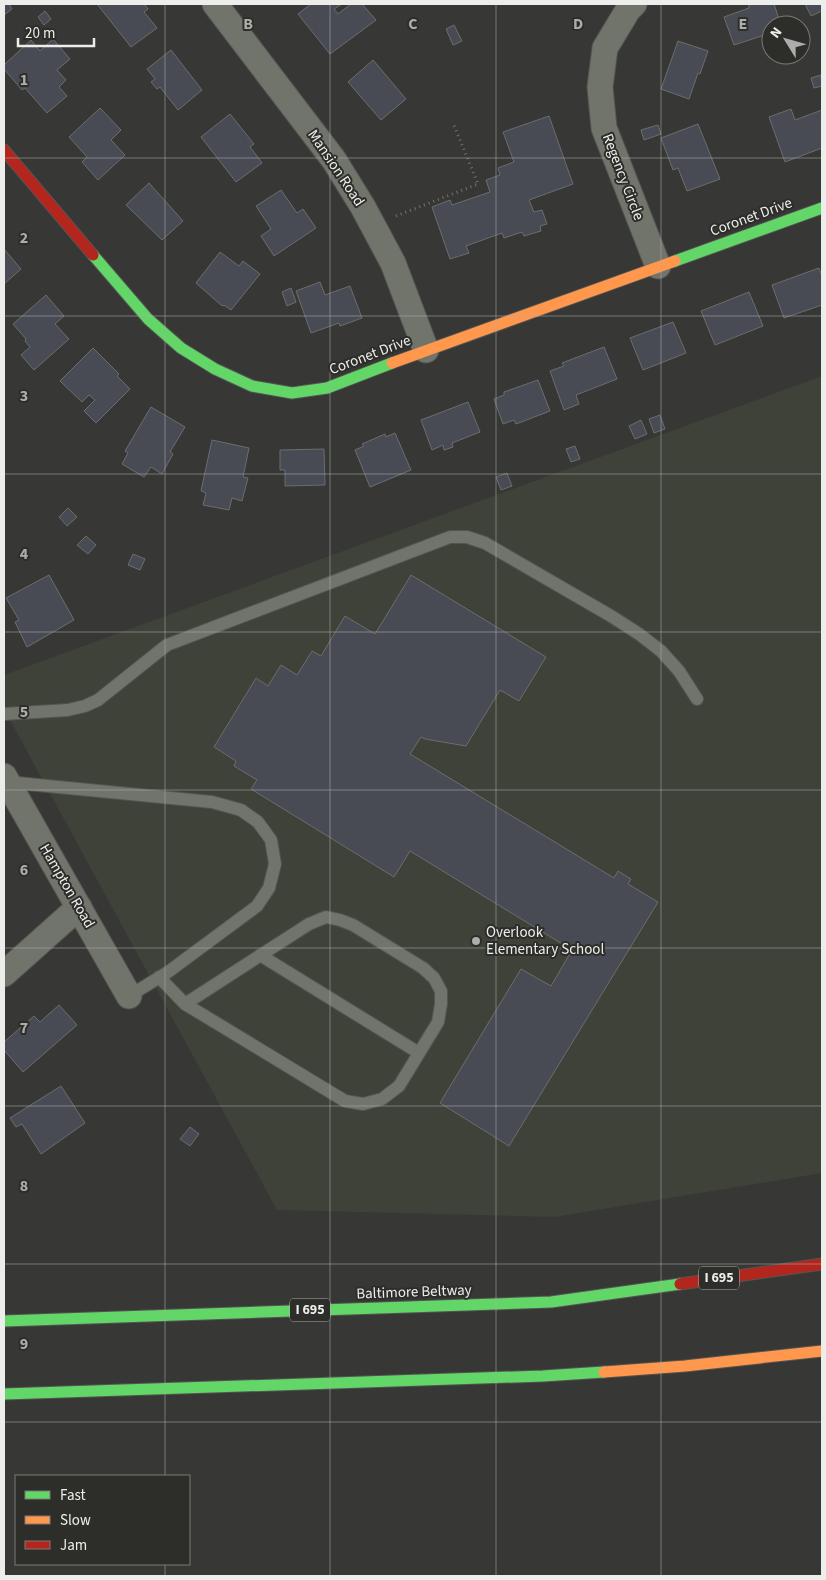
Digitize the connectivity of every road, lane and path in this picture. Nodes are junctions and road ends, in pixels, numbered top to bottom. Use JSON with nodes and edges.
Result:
{"nodes":[{"id":1,"x":215,"y":4,"type":"edge"},
{"id":2,"x":634,"y":4,"type":"edge"},
{"id":3,"x":453,"y":123,"type":"dead end"},
{"id":4,"x":4,"y":150,"type":"edge"},
{"id":5,"x":822,"y":208,"type":"edge"},
{"id":6,"x":390,"y":218,"type":"dead end"},
{"id":7,"x":658,"y":266,"type":"junction"},
{"id":8,"x":426,"y":350,"type":"junction"},
{"id":9,"x":697,"y":699,"type":"dead end"},
{"id":10,"x":4,"y":714,"type":"edge"},
{"id":11,"x":6,"y":779,"type":"edge"},
{"id":12,"x":79,"y":907,"type":"junction"},
{"id":13,"x":260,"y":955,"type":"junction"},
{"id":14,"x":4,"y":974,"type":"edge"},
{"id":15,"x":159,"y":977,"type":"junction"},
{"id":16,"x":130,"y":996,"type":"joint"},
{"id":17,"x":185,"y":1004,"type":"junction"},
{"id":18,"x":419,"y":1053,"type":"junction"},
{"id":19,"x":822,"y":1264,"type":"edge"},
{"id":20,"x":4,"y":1322,"type":"edge"},
{"id":21,"x":822,"y":1351,"type":"edge"},
{"id":22,"x":716,"y":1374,"type":"dead end"},
{"id":23,"x":543,"y":1376,"type":"junction"},
{"id":24,"x":4,"y":1394,"type":"edge"}],
"edges":[{"from":1,"to":8,"type":"street","name":"Mansion Road"},
{"from":2,"to":7,"type":"street","name":"Regency Circle"},
{"from":3,"to":6,"type":"path"},
{"from":4,"to":8,"type":"main road","name":"Coronet Drive"},
{"from":5,"to":7,"type":"main road","name":"Coronet Drive"},
{"from":7,"to":8,"type":"main road","name":"Coronet Drive"},
{"from":9,"to":10,"type":"lane"},
{"from":11,"to":12,"type":"street","name":"Hampton Road"},
{"from":11,"to":15,"type":"lane"},
{"from":12,"to":14,"type":"street"},
{"from":12,"to":16,"type":"street","name":"Hampton Road"},
{"from":13,"to":17,"type":"lane"},
{"from":13,"to":18,"type":"lane"},
{"from":13,"to":18,"type":"lane"},
{"from":15,"to":16,"type":"lane"},
{"from":15,"to":17,"type":"lane"},
{"from":17,"to":18,"type":"lane"},
{"from":19,"to":20,"type":"main road","name":"Baltimore Beltway","number":"I 695"},
{"from":21,"to":23,"type":"main road"},
{"from":22,"to":23,"type":"main road"},
{"from":23,"to":24,"type":"main road"}]}
